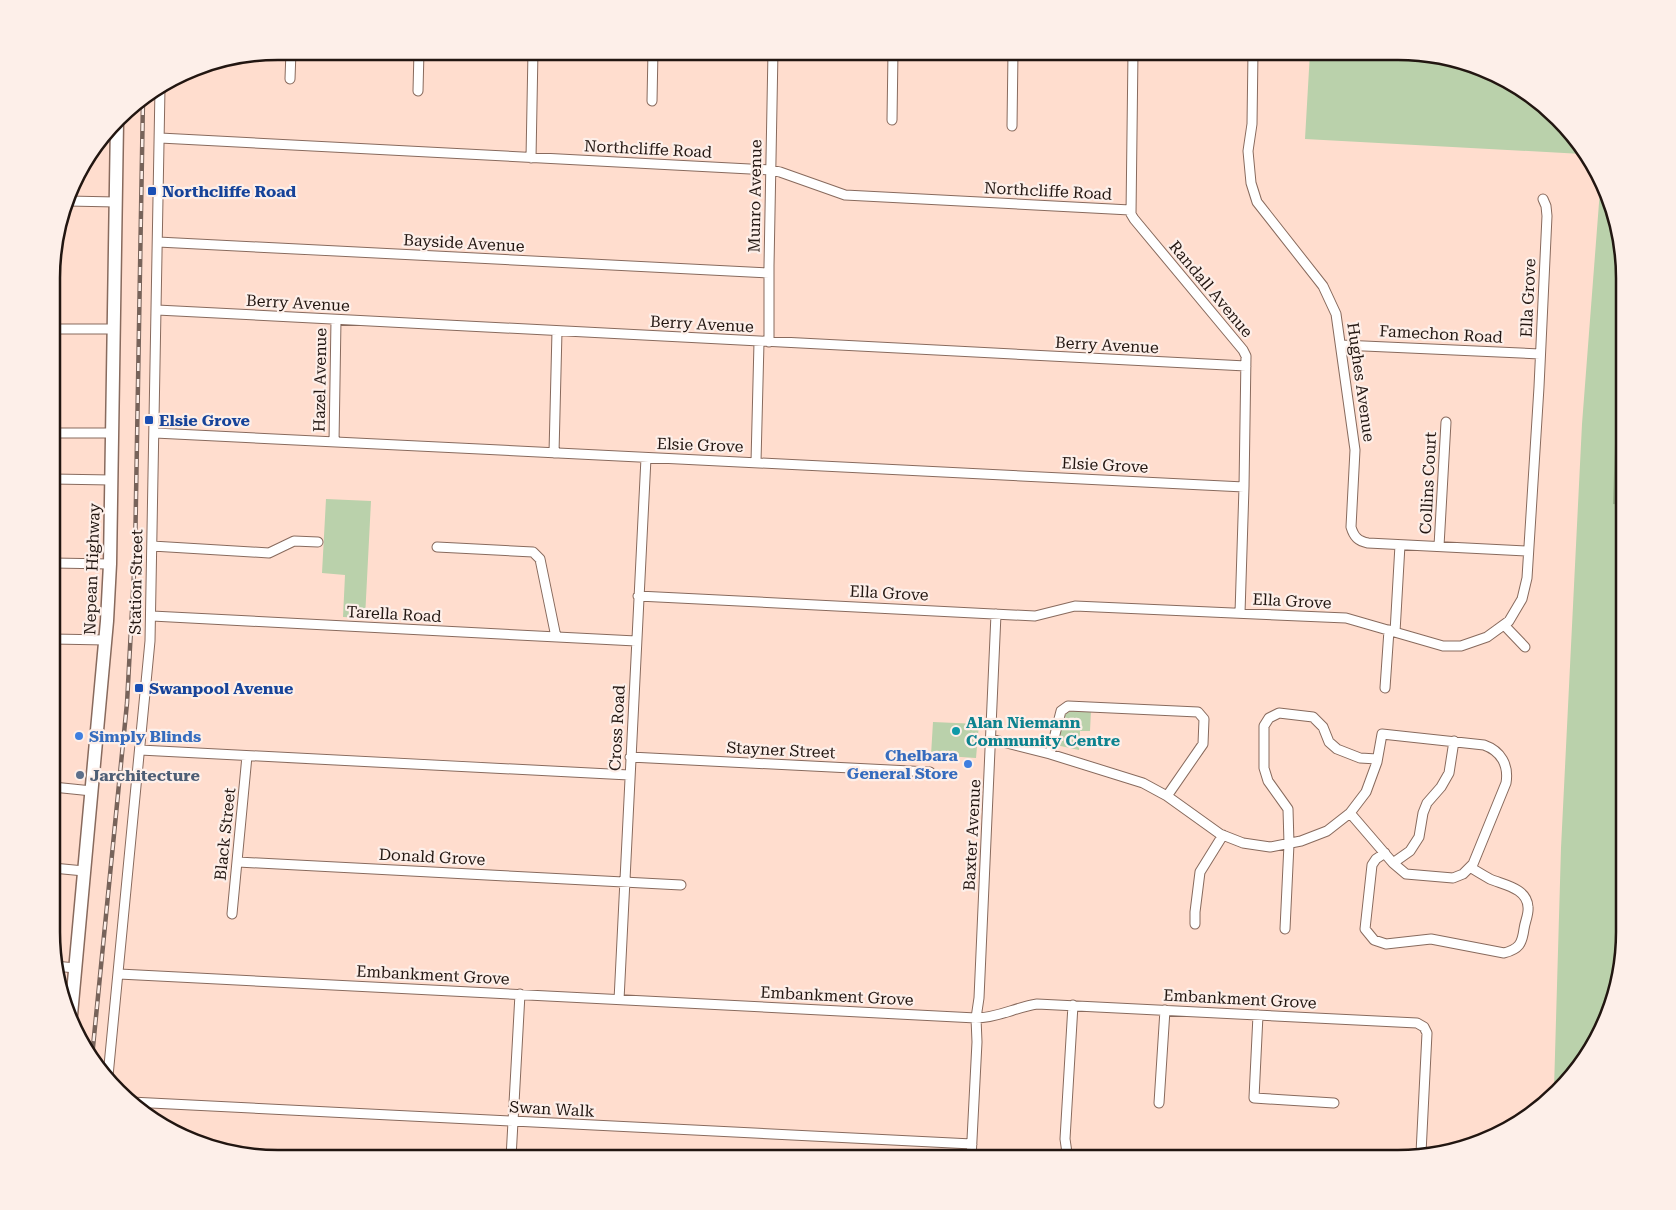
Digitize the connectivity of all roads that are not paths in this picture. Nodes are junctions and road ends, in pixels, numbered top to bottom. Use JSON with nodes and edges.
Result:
{"nodes":[{"id":1,"x":291,"y":60,"type":"edge"},
{"id":2,"x":419,"y":60,"type":"edge"},
{"id":3,"x":533,"y":60,"type":"edge"},
{"id":4,"x":653,"y":60,"type":"edge"},
{"id":5,"x":773,"y":60,"type":"edge"},
{"id":6,"x":893,"y":60,"type":"edge"},
{"id":7,"x":1013,"y":60,"type":"edge"},
{"id":8,"x":1133,"y":60,"type":"edge"},
{"id":9,"x":1254,"y":60,"type":"edge"},
{"id":10,"x":290,"y":79,"type":"dead end"},
{"id":11,"x":418,"y":92,"type":"dead end"},
{"id":12,"x":160,"y":95,"type":"edge"},
{"id":13,"x":652,"y":101,"type":"dead end"},
{"id":14,"x":892,"y":120,"type":"dead end"},
{"id":15,"x":1012,"y":126,"type":"dead end"},
{"id":16,"x":117,"y":131,"type":"edge"},
{"id":17,"x":160,"y":138,"type":"junction"},
{"id":18,"x":531,"y":158,"type":"junction"},
{"id":19,"x":771,"y":170,"type":"junction"},
{"id":20,"x":1543,"y":199,"type":"dead end"},
{"id":21,"x":75,"y":201,"type":"edge"},
{"id":22,"x":116,"y":202,"type":"junction"},
{"id":23,"x":1130,"y":210,"type":"junction"},
{"id":24,"x":158,"y":242,"type":"junction"},
{"id":25,"x":769,"y":273,"type":"junction"},
{"id":26,"x":157,"y":310,"type":"junction"},
{"id":27,"x":336,"y":320,"type":"junction"},
{"id":28,"x":60,"y":329,"type":"edge"},
{"id":29,"x":113,"y":329,"type":"junction"},
{"id":30,"x":557,"y":331,"type":"junction"},
{"id":31,"x":758,"y":342,"type":"junction"},
{"id":32,"x":769,"y":342,"type":"junction"},
{"id":33,"x":1342,"y":345,"type":"junction"},
{"id":34,"x":1540,"y":354,"type":"junction"},
{"id":35,"x":1246,"y":366,"type":"junction"},
{"id":36,"x":1446,"y":422,"type":"dead end"},
{"id":37,"x":60,"y":433,"type":"edge"},
{"id":38,"x":112,"y":433,"type":"junction"},
{"id":39,"x":155,"y":433,"type":"junction"},
{"id":40,"x":334,"y":442,"type":"junction"},
{"id":41,"x":554,"y":453,"type":"junction"},
{"id":42,"x":646,"y":458,"type":"junction"},
{"id":43,"x":756,"y":462,"type":"junction"},
{"id":44,"x":60,"y":479,"type":"edge"},
{"id":45,"x":111,"y":480,"type":"junction"},
{"id":46,"x":1244,"y":487,"type":"junction"},
{"id":47,"x":318,"y":542,"type":"dead end"},
{"id":48,"x":1400,"y":545,"type":"junction"},
{"id":49,"x":152,"y":546,"type":"junction"},
{"id":50,"x":1439,"y":546,"type":"junction"},
{"id":51,"x":437,"y":547,"type":"dead end"},
{"id":52,"x":1528,"y":551,"type":"junction"},
{"id":53,"x":60,"y":563,"type":"edge"},
{"id":54,"x":110,"y":564,"type":"junction"},
{"id":55,"x":638,"y":596,"type":"junction"},
{"id":56,"x":1240,"y":613,"type":"junction"},
{"id":57,"x":996,"y":614,"type":"junction"},
{"id":58,"x":152,"y":616,"type":"junction"},
{"id":59,"x":1504,"y":625,"type":"junction"},
{"id":60,"x":1392,"y":631,"type":"junction"},
{"id":61,"x":556,"y":637,"type":"junction"},
{"id":62,"x":60,"y":639,"type":"edge"},
{"id":63,"x":106,"y":640,"type":"junction"},
{"id":64,"x":636,"y":641,"type":"junction"},
{"id":65,"x":1525,"y":647,"type":"dead end"},
{"id":66,"x":1385,"y":688,"type":"dead end"},
{"id":67,"x":1454,"y":741,"type":"junction"},
{"id":68,"x":991,"y":743,"type":"junction"},
{"id":69,"x":140,"y":750,"type":"junction"},
{"id":70,"x":1050,"y":754,"type":"junction"},
{"id":71,"x":247,"y":756,"type":"junction"},
{"id":72,"x":630,"y":757,"type":"junction"},
{"id":73,"x":1377,"y":759,"type":"junction"},
{"id":74,"x":930,"y":772,"type":"dead end"},
{"id":75,"x":629,"y":775,"type":"junction"},
{"id":76,"x":60,"y":788,"type":"edge"},
{"id":77,"x":92,"y":791,"type":"junction"},
{"id":78,"x":1167,"y":796,"type":"junction"},
{"id":79,"x":1350,"y":813,"type":"junction"},
{"id":80,"x":1223,"y":835,"type":"junction"},
{"id":81,"x":1289,"y":844,"type":"junction"},
{"id":82,"x":1385,"y":854,"type":"junction"},
{"id":83,"x":238,"y":862,"type":"junction"},
{"id":84,"x":1393,"y":863,"type":"junction"},
{"id":85,"x":1470,"y":867,"type":"junction"},
{"id":86,"x":60,"y":869,"type":"edge"},
{"id":87,"x":84,"y":871,"type":"junction"},
{"id":88,"x":624,"y":882,"type":"junction"},
{"id":89,"x":681,"y":885,"type":"dead end"},
{"id":90,"x":232,"y":914,"type":"dead end"},
{"id":91,"x":1195,"y":924,"type":"dead end"},
{"id":92,"x":1285,"y":929,"type":"dead end"},
{"id":93,"x":63,"y":967,"type":"edge"},
{"id":94,"x":75,"y":968,"type":"junction"},
{"id":95,"x":119,"y":974,"type":"junction"},
{"id":96,"x":520,"y":994,"type":"junction"},
{"id":97,"x":619,"y":1000,"type":"junction"},
{"id":98,"x":72,"y":1002,"type":"edge"},
{"id":99,"x":1073,"y":1005,"type":"junction"},
{"id":100,"x":1165,"y":1010,"type":"junction"},
{"id":101,"x":1258,"y":1015,"type":"junction"},
{"id":102,"x":978,"y":1018,"type":"junction"},
{"id":103,"x":109,"y":1070,"type":"edge"},
{"id":104,"x":142,"y":1103,"type":"edge"},
{"id":105,"x":1159,"y":1103,"type":"dead end"},
{"id":106,"x":1334,"y":1103,"type":"dead end"},
{"id":107,"x":513,"y":1122,"type":"junction"},
{"id":108,"x":972,"y":1144,"type":"junction"},
{"id":109,"x":1421,"y":1149,"type":"edge"},
{"id":110,"x":511,"y":1150,"type":"edge"},
{"id":111,"x":972,"y":1150,"type":"edge"},
{"id":112,"x":1067,"y":1150,"type":"edge"}],
"edges":[{"from":1,"to":10,"type":"street"},
{"from":2,"to":11,"type":"street"},
{"from":3,"to":18,"type":"street"},
{"from":4,"to":13,"type":"street"},
{"from":5,"to":19,"type":"street","name":"Munro Avenue"},
{"from":6,"to":14,"type":"street"},
{"from":7,"to":15,"type":"street"},
{"from":8,"to":23,"type":"street"},
{"from":9,"to":33,"type":"street","name":"Hughes Avenue"},
{"from":12,"to":17,"type":"street","name":"Station Street"},
{"from":16,"to":22,"type":"highway","name":"Nepean Highway"},
{"from":17,"to":18,"type":"street","name":"Northcliffe Road"},
{"from":17,"to":24,"type":"street","name":"Station Street"},
{"from":18,"to":19,"type":"street","name":"Northcliffe Road"},
{"from":19,"to":23,"type":"street","name":"Northcliffe Road"},
{"from":19,"to":25,"type":"street","name":"Munro Avenue"},
{"from":20,"to":34,"type":"street","name":"Ella Grove"},
{"from":21,"to":22,"type":"street"},
{"from":22,"to":29,"type":"highway","name":"Nepean Highway"},
{"from":23,"to":35,"type":"street","name":"Randall Avenue"},
{"from":24,"to":25,"type":"street","name":"Bayside Avenue"},
{"from":24,"to":26,"type":"street","name":"Station Street"},
{"from":25,"to":32,"type":"street","name":"Munro Avenue"},
{"from":26,"to":27,"type":"street","name":"Berry Avenue"},
{"from":26,"to":39,"type":"street","name":"Station Street"},
{"from":27,"to":30,"type":"street","name":"Berry Avenue"},
{"from":27,"to":40,"type":"street","name":"Hazel Avenue"},
{"from":28,"to":29,"type":"street"},
{"from":29,"to":38,"type":"highway","name":"Nepean Highway"},
{"from":30,"to":31,"type":"street","name":"Berry Avenue"},
{"from":30,"to":41,"type":"street"},
{"from":31,"to":32,"type":"street","name":"Berry Avenue"},
{"from":31,"to":43,"type":"street"},
{"from":32,"to":35,"type":"street","name":"Berry Avenue"},
{"from":33,"to":34,"type":"street","name":"Famechon Road"},
{"from":33,"to":48,"type":"street","name":"Hughes Avenue"},
{"from":34,"to":52,"type":"street","name":"Ella Grove"},
{"from":35,"to":46,"type":"street","name":"Randall Avenue"},
{"from":36,"to":50,"type":"street","name":"Collins Court"},
{"from":37,"to":38,"type":"street"},
{"from":38,"to":45,"type":"highway","name":"Nepean Highway"},
{"from":39,"to":40,"type":"street","name":"Elsie Grove"},
{"from":39,"to":49,"type":"street","name":"Station Street"},
{"from":40,"to":41,"type":"street","name":"Elsie Grove"},
{"from":41,"to":42,"type":"street","name":"Elsie Grove"},
{"from":42,"to":43,"type":"street","name":"Elsie Grove"},
{"from":42,"to":55,"type":"street","name":"Cross Road"},
{"from":43,"to":46,"type":"street","name":"Elsie Grove"},
{"from":44,"to":45,"type":"street"},
{"from":45,"to":54,"type":"highway","name":"Nepean Highway"},
{"from":46,"to":56,"type":"street","name":"Randall Avenue"},
{"from":47,"to":49,"type":"street"},
{"from":48,"to":50,"type":"street","name":"Hughes Avenue"},
{"from":48,"to":60,"type":"street"},
{"from":49,"to":58,"type":"street","name":"Station Street"},
{"from":50,"to":52,"type":"street","name":"Hughes Avenue"},
{"from":51,"to":61,"type":"street"},
{"from":52,"to":59,"type":"street","name":"Ella Grove"},
{"from":53,"to":54,"type":"street"},
{"from":54,"to":63,"type":"highway","name":"Nepean Highway"},
{"from":55,"to":57,"type":"street","name":"Ella Grove"},
{"from":55,"to":64,"type":"street","name":"Cross Road"},
{"from":56,"to":57,"type":"street","name":"Ella Grove"},
{"from":56,"to":60,"type":"street","name":"Ella Grove"},
{"from":57,"to":68,"type":"street","name":"Baxter Avenue"},
{"from":58,"to":61,"type":"street","name":"Tarella Road"},
{"from":58,"to":69,"type":"street","name":"Station Street"},
{"from":59,"to":60,"type":"street","name":"Ella Grove"},
{"from":59,"to":65,"type":"street"},
{"from":60,"to":66,"type":"street"},
{"from":61,"to":64,"type":"street","name":"Tarella Road"},
{"from":62,"to":63,"type":"street"},
{"from":63,"to":77,"type":"highway","name":"Nepean Highway"},
{"from":64,"to":72,"type":"street","name":"Cross Road"},
{"from":67,"to":73,"type":"street"},
{"from":67,"to":84,"type":"street"},
{"from":67,"to":85,"type":"street"},
{"from":68,"to":70,"type":"street"},
{"from":68,"to":102,"type":"street","name":"Baxter Avenue"},
{"from":69,"to":71,"type":"street"},
{"from":69,"to":95,"type":"street","name":"Station Street"},
{"from":70,"to":78,"type":"street"},
{"from":70,"to":78,"type":"street"},
{"from":71,"to":75,"type":"street"},
{"from":71,"to":83,"type":"street","name":"Black Street"},
{"from":72,"to":74,"type":"street","name":"Stayner Street"},
{"from":72,"to":75,"type":"street","name":"Cross Road"},
{"from":73,"to":79,"type":"street"},
{"from":73,"to":81,"type":"street"},
{"from":75,"to":88,"type":"street","name":"Cross Road"},
{"from":76,"to":77,"type":"street"},
{"from":77,"to":87,"type":"highway","name":"Nepean Highway"},
{"from":78,"to":80,"type":"street"},
{"from":79,"to":81,"type":"street"},
{"from":79,"to":82,"type":"street"},
{"from":80,"to":81,"type":"street"},
{"from":80,"to":91,"type":"street"},
{"from":81,"to":92,"type":"street"},
{"from":82,"to":84,"type":"street"},
{"from":82,"to":85,"type":"street"},
{"from":83,"to":88,"type":"street","name":"Donald Grove"},
{"from":83,"to":90,"type":"street","name":"Black Street"},
{"from":84,"to":85,"type":"street"},
{"from":86,"to":87,"type":"street"},
{"from":87,"to":94,"type":"highway","name":"Nepean Highway"},
{"from":88,"to":89,"type":"street","name":"Donald Grove"},
{"from":88,"to":97,"type":"street","name":"Cross Road"},
{"from":93,"to":94,"type":"street"},
{"from":94,"to":98,"type":"highway","name":"Nepean Highway"},
{"from":95,"to":96,"type":"street","name":"Embankment Grove"},
{"from":95,"to":103,"type":"street","name":"Station Street"},
{"from":96,"to":97,"type":"street","name":"Embankment Grove"},
{"from":96,"to":107,"type":"street"},
{"from":97,"to":102,"type":"street","name":"Embankment Grove"},
{"from":99,"to":100,"type":"street","name":"Embankment Grove"},
{"from":99,"to":102,"type":"street","name":"Embankment Grove"},
{"from":99,"to":112,"type":"street"},
{"from":100,"to":101,"type":"street","name":"Embankment Grove"},
{"from":100,"to":105,"type":"street"},
{"from":101,"to":106,"type":"street"},
{"from":101,"to":109,"type":"street","name":"Embankment Grove"},
{"from":102,"to":108,"type":"street","name":"Baxter Avenue"},
{"from":104,"to":107,"type":"street","name":"Swan Walk"},
{"from":107,"to":108,"type":"street","name":"Swan Walk"},
{"from":107,"to":110,"type":"street"},
{"from":108,"to":111,"type":"street","name":"Baxter Avenue"}]}
